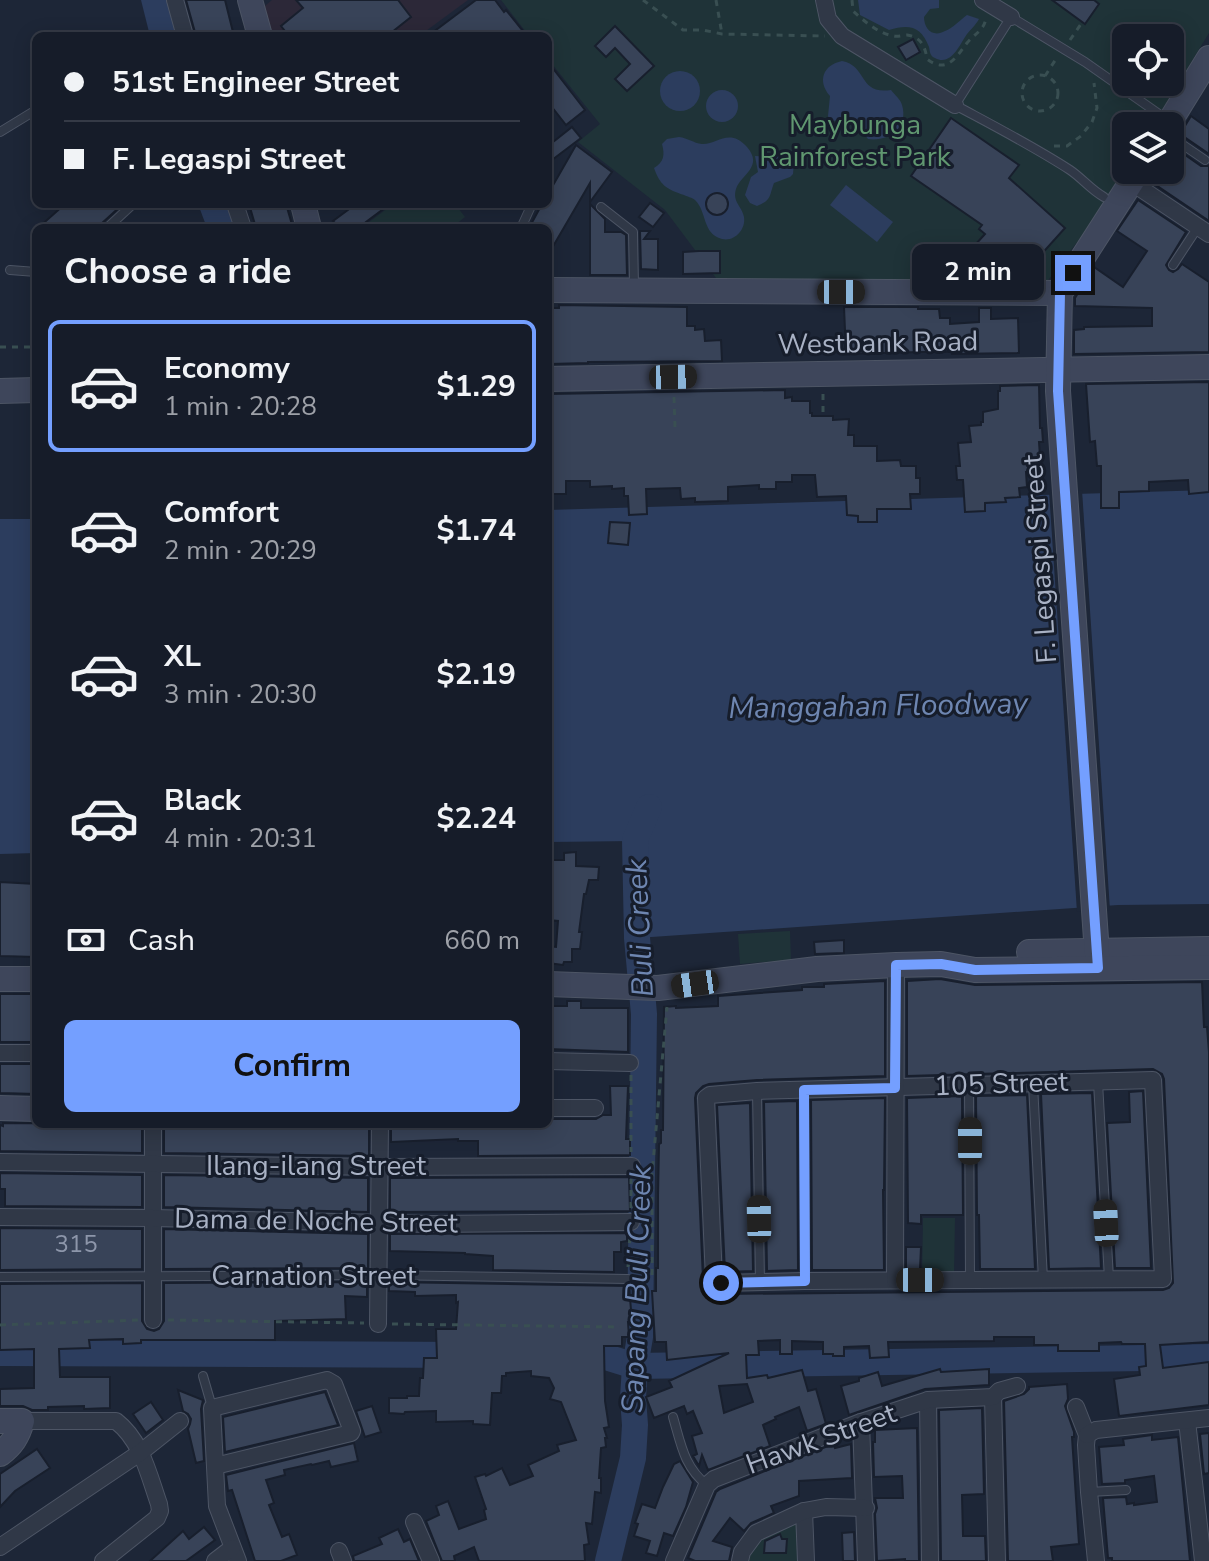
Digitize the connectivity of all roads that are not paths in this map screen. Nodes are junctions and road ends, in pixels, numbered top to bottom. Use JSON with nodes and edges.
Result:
{"nodes":[{"id":1,"x":175,"y":0,"type":"edge"},
{"id":2,"x":250,"y":0,"type":"edge"},
{"id":3,"x":824,"y":0,"type":"edge"},
{"id":4,"x":984,"y":6,"type":"edge"},
{"id":5,"x":1011,"y":17,"type":"junction"},
{"id":6,"x":184,"y":32,"type":"edge"},
{"id":7,"x":259,"y":32,"type":"edge"},
{"id":8,"x":1209,"y":58,"type":"edge"},
{"id":9,"x":955,"y":105,"type":"junction"},
{"id":10,"x":32,"y":112,"type":"edge"},
{"id":11,"x":1152,"y":112,"type":"edge"},
{"id":12,"x":1169,"y":112,"type":"edge"},
{"id":13,"x":0,"y":132,"type":"edge"},
{"id":14,"x":1184,"y":146,"type":"edge"},
{"id":15,"x":1205,"y":160,"type":"dead end"},
{"id":16,"x":1130,"y":184,"type":"edge"},
{"id":17,"x":1145,"y":184,"type":"edge"},
{"id":18,"x":1104,"y":197,"type":"dead end"},
{"id":19,"x":601,"y":207,"type":"dead end"},
{"id":20,"x":129,"y":208,"type":"edge"},
{"id":21,"x":111,"y":224,"type":"edge"},
{"id":22,"x":1203,"y":230,"type":"edge"},
{"id":23,"x":1173,"y":265,"type":"dead end"},
{"id":24,"x":10,"y":270,"type":"dead end"},
{"id":25,"x":32,"y":272,"type":"edge"},
{"id":26,"x":552,"y":290,"type":"edge"},
{"id":27,"x":634,"y":290,"type":"junction"},
{"id":28,"x":1060,"y":293,"type":"junction"},
{"id":29,"x":1209,"y":367,"type":"edge"},
{"id":30,"x":1058,"y":369,"type":"junction"},
{"id":31,"x":552,"y":379,"type":"edge"},
{"id":32,"x":32,"y":390,"type":"edge"},
{"id":33,"x":0,"y":391,"type":"edge"},
{"id":34,"x":1209,"y":949,"type":"edge"},
{"id":35,"x":1098,"y":959,"type":"junction"},
{"id":36,"x":896,"y":965,"type":"junction"},
{"id":37,"x":1209,"y":967,"type":"edge"},
{"id":38,"x":0,"y":979,"type":"edge"},
{"id":39,"x":32,"y":979,"type":"edge"},
{"id":40,"x":552,"y":984,"type":"edge"},
{"id":41,"x":0,"y":1053,"type":"edge"},
{"id":42,"x":32,"y":1053,"type":"edge"},
{"id":43,"x":552,"y":1061,"type":"edge"},
{"id":44,"x":630,"y":1063,"type":"dead end"},
{"id":45,"x":1098,"y":1082,"type":"junction"},
{"id":46,"x":1033,"y":1084,"type":"junction"},
{"id":47,"x":969,"y":1085,"type":"junction"},
{"id":48,"x":895,"y":1088,"type":"junction"},
{"id":49,"x":804,"y":1090,"type":"junction"},
{"id":50,"x":757,"y":1091,"type":"junction"},
{"id":51,"x":0,"y":1108,"type":"edge"},
{"id":52,"x":552,"y":1108,"type":"edge"},
{"id":53,"x":595,"y":1108,"type":"dead end"},
{"id":54,"x":32,"y":1109,"type":"edge"},
{"id":55,"x":153,"y":1128,"type":"edge"},
{"id":56,"x":380,"y":1128,"type":"edge"},
{"id":57,"x":0,"y":1162,"type":"edge"},
{"id":58,"x":153,"y":1165,"type":"junction"},
{"id":59,"x":632,"y":1166,"type":"dead end"},
{"id":60,"x":380,"y":1167,"type":"junction"},
{"id":61,"x":0,"y":1217,"type":"edge"},
{"id":62,"x":153,"y":1218,"type":"junction"},
{"id":63,"x":379,"y":1222,"type":"junction"},
{"id":64,"x":631,"y":1222,"type":"dead end"},
{"id":65,"x":379,"y":1275,"type":"junction"},
{"id":66,"x":153,"y":1276,"type":"junction"},
{"id":67,"x":0,"y":1277,"type":"edge"},
{"id":68,"x":628,"y":1279,"type":"dead end"},
{"id":69,"x":1109,"y":1279,"type":"junction"},
{"id":70,"x":895,"y":1280,"type":"junction"},
{"id":71,"x":970,"y":1280,"type":"junction"},
{"id":72,"x":1043,"y":1280,"type":"junction"},
{"id":73,"x":805,"y":1281,"type":"junction"},
{"id":74,"x":760,"y":1282,"type":"junction"},
{"id":75,"x":153,"y":1320,"type":"road end"},
{"id":76,"x":378,"y":1324,"type":"road end"},
{"id":77,"x":203,"y":1376,"type":"dead end"},
{"id":78,"x":1017,"y":1386,"type":"dead end"},
{"id":79,"x":993,"y":1397,"type":"junction"},
{"id":80,"x":928,"y":1400,"type":"junction"},
{"id":81,"x":1076,"y":1407,"type":"dead end"},
{"id":82,"x":212,"y":1408,"type":"junction"},
{"id":83,"x":673,"y":1417,"type":"dead end"},
{"id":84,"x":1209,"y":1418,"type":"edge"},
{"id":85,"x":11,"y":1421,"type":"edge"},
{"id":86,"x":180,"y":1421,"type":"dead end"},
{"id":87,"x":1187,"y":1421,"type":"junction"},
{"id":88,"x":861,"y":1422,"type":"junction"},
{"id":89,"x":1087,"y":1435,"type":"junction"},
{"id":90,"x":141,"y":1452,"type":"junction"},
{"id":91,"x":0,"y":1454,"type":"edge"},
{"id":92,"x":215,"y":1466,"type":"junction"},
{"id":93,"x":707,"y":1485,"type":"junction"},
{"id":94,"x":1126,"y":1490,"type":"dead end"},
{"id":95,"x":1089,"y":1492,"type":"junction"},
{"id":96,"x":866,"y":1508,"type":"junction"},
{"id":97,"x":804,"y":1511,"type":"junction"},
{"id":98,"x":414,"y":1522,"type":"dead end"},
{"id":99,"x":0,"y":1547,"type":"edge"},
{"id":100,"x":235,"y":1554,"type":"edge"},
{"id":101,"x":103,"y":1561,"type":"edge"},
{"id":102,"x":215,"y":1561,"type":"edge"},
{"id":103,"x":431,"y":1561,"type":"edge"},
{"id":104,"x":674,"y":1561,"type":"edge"},
{"id":105,"x":740,"y":1561,"type":"edge"},
{"id":106,"x":806,"y":1561,"type":"edge"},
{"id":107,"x":866,"y":1561,"type":"edge"},
{"id":108,"x":930,"y":1561,"type":"edge"},
{"id":109,"x":997,"y":1561,"type":"edge"},
{"id":110,"x":1096,"y":1561,"type":"edge"},
{"id":111,"x":1203,"y":1561,"type":"edge"}],
"edges":[{"from":1,"to":6,"type":"street"},
{"from":2,"to":7,"type":"main road"},
{"from":3,"to":9,"type":"street"},
{"from":4,"to":5,"type":"street"},
{"from":5,"to":9,"type":"lane"},
{"from":5,"to":11,"type":"lane"},
{"from":8,"to":12,"type":"main road"},
{"from":9,"to":18,"type":"lane"},
{"from":10,"to":13,"type":"lane"},
{"from":14,"to":15,"type":"lane"},
{"from":16,"to":28,"type":"main road"},
{"from":17,"to":22,"type":"street"},
{"from":19,"to":27,"type":"lane"},
{"from":20,"to":21,"type":"lane"},
{"from":22,"to":23,"type":"lane"},
{"from":24,"to":25,"type":"lane"},
{"from":26,"to":27,"type":"main road"},
{"from":27,"to":28,"type":"main road"},
{"from":28,"to":30,"type":"main road","name":"F. Legaspi Street"},
{"from":29,"to":30,"type":"main road","name":"Westbank Road"},
{"from":30,"to":31,"type":"main road","name":"Westbank Road"},
{"from":30,"to":35,"type":"main road","name":"F. Legaspi Street"},
{"from":32,"to":33,"type":"main road"},
{"from":34,"to":35,"type":"main road"},
{"from":35,"to":36,"type":"main road"},
{"from":35,"to":37,"type":"main road"},
{"from":36,"to":40,"type":"main road"},
{"from":36,"to":48,"type":"street"},
{"from":38,"to":39,"type":"main road"},
{"from":41,"to":42,"type":"street"},
{"from":43,"to":44,"type":"street"},
{"from":45,"to":46,"type":"street","name":"105 Street"},
{"from":45,"to":69,"type":"lane"},
{"from":45,"to":69,"type":"street","name":"105 Street"},
{"from":46,"to":47,"type":"street","name":"105 Street"},
{"from":46,"to":72,"type":"lane"},
{"from":47,"to":48,"type":"street","name":"105 Street"},
{"from":47,"to":71,"type":"lane"},
{"from":48,"to":49,"type":"street","name":"105 Street"},
{"from":48,"to":70,"type":"street"},
{"from":49,"to":50,"type":"street","name":"105 Street"},
{"from":49,"to":73,"type":"lane"},
{"from":50,"to":74,"type":"lane"},
{"from":50,"to":74,"type":"street","name":"105 Street"},
{"from":51,"to":54,"type":"main road"},
{"from":52,"to":53,"type":"street"},
{"from":55,"to":58,"type":"street"},
{"from":56,"to":60,"type":"street"},
{"from":57,"to":58,"type":"street","name":"Ilang-ilang Street"},
{"from":58,"to":60,"type":"street","name":"Ilang-ilang Street"},
{"from":58,"to":62,"type":"street"},
{"from":59,"to":60,"type":"street","name":"Ilang-ilang Street"},
{"from":60,"to":63,"type":"street"},
{"from":61,"to":62,"type":"street","name":"Dama de Noche Street"},
{"from":62,"to":63,"type":"street","name":"Dama de Noche Street"},
{"from":62,"to":66,"type":"street"},
{"from":63,"to":64,"type":"street","name":"Dama de Noche Street"},
{"from":63,"to":65,"type":"street"},
{"from":65,"to":66,"type":"lane","name":"Carnation Street"},
{"from":65,"to":68,"type":"lane","name":"Carnation Street"},
{"from":65,"to":76,"type":"street"},
{"from":66,"to":67,"type":"lane","name":"Carnation Street"},
{"from":66,"to":75,"type":"street"},
{"from":69,"to":72,"type":"street"},
{"from":70,"to":71,"type":"street"},
{"from":70,"to":73,"type":"street"},
{"from":71,"to":72,"type":"street"},
{"from":73,"to":74,"type":"street"},
{"from":77,"to":82,"type":"lane"},
{"from":78,"to":79,"type":"street","name":"Hawk Street"},
{"from":79,"to":80,"type":"street","name":"Hawk Street"},
{"from":79,"to":109,"type":"street"},
{"from":80,"to":88,"type":"street","name":"Hawk Street"},
{"from":80,"to":108,"type":"street"},
{"from":81,"to":89,"type":"street"},
{"from":82,"to":92,"type":"street"},
{"from":82,"to":92,"type":"street"},
{"from":83,"to":93,"type":"lane"},
{"from":84,"to":87,"type":"street"},
{"from":85,"to":90,"type":"street"},
{"from":85,"to":91,"type":"main road"},
{"from":86,"to":90,"type":"street"},
{"from":87,"to":89,"type":"street"},
{"from":87,"to":111,"type":"street"},
{"from":88,"to":93,"type":"street","name":"Hawk Street"},
{"from":88,"to":96,"type":"street"},
{"from":89,"to":95,"type":"street"},
{"from":90,"to":99,"type":"street"},
{"from":90,"to":101,"type":"street"},
{"from":92,"to":100,"type":"street"},
{"from":93,"to":104,"type":"street"},
{"from":94,"to":95,"type":"lane"},
{"from":95,"to":110,"type":"street"},
{"from":96,"to":97,"type":"street"},
{"from":96,"to":107,"type":"street"},
{"from":97,"to":105,"type":"street"},
{"from":97,"to":106,"type":"street"},
{"from":98,"to":103,"type":"street"},
{"from":100,"to":102,"type":"street"}]}
